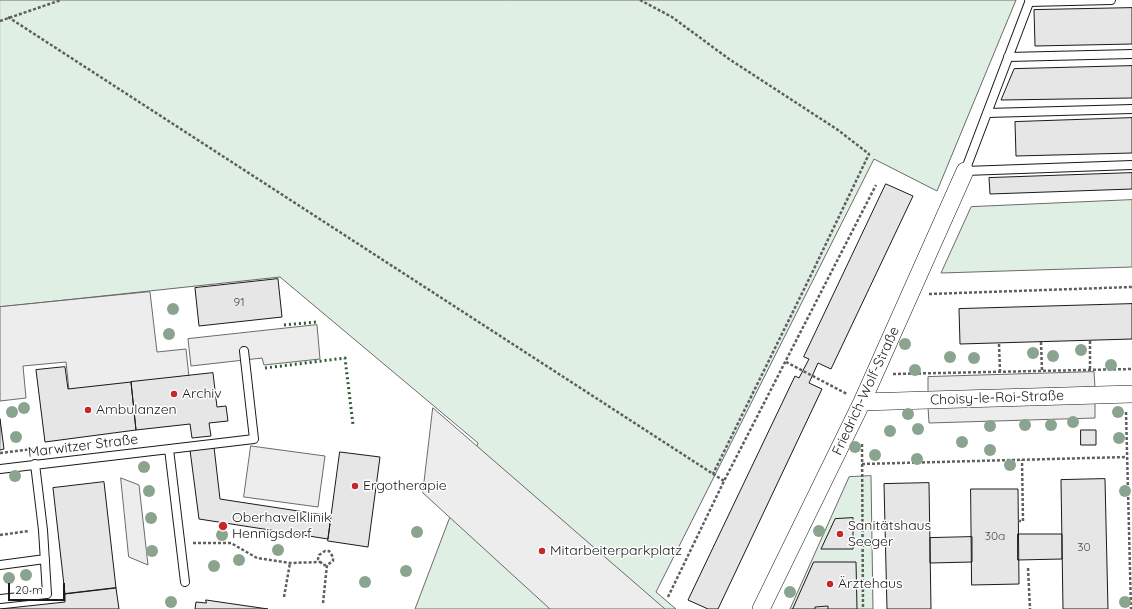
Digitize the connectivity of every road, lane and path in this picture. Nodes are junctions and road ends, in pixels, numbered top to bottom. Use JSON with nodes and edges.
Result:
{"nodes":[{"id":1,"x":61,"y":0,"type":"edge"},
{"id":2,"x":640,"y":0,"type":"edge"},
{"id":3,"x":1111,"y":0,"type":"edge"},
{"id":4,"x":1029,"y":1,"type":"edge"},
{"id":5,"x":8,"y":17,"type":"junction"},
{"id":6,"x":0,"y":21,"type":"edge"},
{"id":7,"x":1132,"y":54,"type":"edge"},
{"id":8,"x":1008,"y":57,"type":"junction"},
{"id":9,"x":1132,"y":109,"type":"edge"},
{"id":10,"x":987,"y":113,"type":"junction"},
{"id":11,"x":1132,"y":165,"type":"edge"},
{"id":12,"x":965,"y":171,"type":"junction"},
{"id":13,"x":876,"y":185,"type":"dead end"},
{"id":14,"x":1132,"y":287,"type":"edge"},
{"id":15,"x":910,"y":295,"type":"junction"},
{"id":16,"x":1090,"y":341,"type":"dead end"},
{"id":17,"x":1041,"y":342,"type":"dead end"},
{"id":18,"x":999,"y":344,"type":"dead end"},
{"id":19,"x":244,"y":351,"type":"dead end"},
{"id":20,"x":786,"y":362,"type":"junction"},
{"id":21,"x":1132,"y":369,"type":"edge"},
{"id":22,"x":1090,"y":370,"type":"junction"},
{"id":23,"x":1042,"y":371,"type":"junction"},
{"id":24,"x":1000,"y":372,"type":"junction"},
{"id":25,"x":874,"y":375,"type":"junction"},
{"id":26,"x":1129,"y":394,"type":"edge"},
{"id":27,"x":862,"y":402,"type":"junction"},
{"id":28,"x":862,"y":441,"type":"dead end"},
{"id":29,"x":34,"y":449,"type":"dead end"},
{"id":30,"x":169,"y":449,"type":"junction"},
{"id":31,"x":0,"y":453,"type":"edge"},
{"id":32,"x":1127,"y":457,"type":"junction"},
{"id":33,"x":1022,"y":460,"type":"junction"},
{"id":34,"x":35,"y":464,"type":"junction"},
{"id":35,"x":862,"y":464,"type":"junction"},
{"id":36,"x":0,"y":469,"type":"edge"},
{"id":37,"x":713,"y":474,"type":"junction"},
{"id":38,"x":724,"y":481,"type":"junction"},
{"id":39,"x":1018,"y":521,"type":"dead end"},
{"id":40,"x":43,"y":530,"type":"junction"},
{"id":41,"x":0,"y":535,"type":"edge"},
{"id":42,"x":180,"y":543,"type":"junction"},
{"id":43,"x":45,"y":559,"type":"junction"},
{"id":44,"x":320,"y":562,"type":"junction"},
{"id":45,"x":290,"y":563,"type":"junction"},
{"id":46,"x":0,"y":565,"type":"edge"},
{"id":47,"x":327,"y":565,"type":"junction"},
{"id":48,"x":1028,"y":568,"type":"dead end"},
{"id":49,"x":185,"y":582,"type":"dead end"},
{"id":50,"x":284,"y":597,"type":"dead end"},
{"id":51,"x":668,"y":597,"type":"dead end"},
{"id":52,"x":0,"y":599,"type":"edge"},
{"id":53,"x":323,"y":603,"type":"dead end"},
{"id":54,"x":761,"y":609,"type":"edge"},
{"id":55,"x":863,"y":609,"type":"edge"},
{"id":56,"x":1030,"y":609,"type":"edge"},
{"id":57,"x":1131,"y":609,"type":"edge"}],
"edges":[{"from":1,"to":5,"type":"path"},
{"from":2,"to":37,"type":"path"},
{"from":3,"to":4,"type":"lane"},
{"from":4,"to":8,"type":"lane"},
{"from":5,"to":6,"type":"path"},
{"from":5,"to":37,"type":"path"},
{"from":7,"to":8,"type":"lane"},
{"from":8,"to":10,"type":"lane"},
{"from":9,"to":10,"type":"lane"},
{"from":10,"to":12,"type":"lane"},
{"from":11,"to":12,"type":"lane"},
{"from":12,"to":15,"type":"street","name":"Friedrich-Wolf-Straße"},
{"from":13,"to":20,"type":"path"},
{"from":14,"to":15,"type":"path"},
{"from":15,"to":25,"type":"street","name":"Friedrich-Wolf-Straße"},
{"from":16,"to":22,"type":"path"},
{"from":17,"to":23,"type":"path"},
{"from":18,"to":24,"type":"path"},
{"from":19,"to":30,"type":"lane","name":"Marwitzer Straße"},
{"from":20,"to":27,"type":"path"},
{"from":20,"to":38,"type":"path"},
{"from":21,"to":22,"type":"path"},
{"from":22,"to":23,"type":"path"},
{"from":23,"to":24,"type":"path"},
{"from":24,"to":25,"type":"path"},
{"from":25,"to":27,"type":"street","name":"Friedrich-Wolf-Straße"},
{"from":26,"to":27,"type":"street","name":"Choisy-le-Roi-Straße"},
{"from":26,"to":32,"type":"path"},
{"from":27,"to":54,"type":"street","name":"Friedrich-Wolf-Straße"},
{"from":28,"to":35,"type":"path"},
{"from":29,"to":31,"type":"path"},
{"from":30,"to":34,"type":"lane","name":"Marwitzer Straße"},
{"from":30,"to":42,"type":"lane"},
{"from":32,"to":33,"type":"path"},
{"from":32,"to":57,"type":"path"},
{"from":33,"to":35,"type":"path"},
{"from":33,"to":39,"type":"path"},
{"from":34,"to":36,"type":"lane","name":"Marwitzer Straße"},
{"from":34,"to":40,"type":"lane"},
{"from":35,"to":55,"type":"path"},
{"from":37,"to":38,"type":"path"},
{"from":38,"to":51,"type":"path"},
{"from":40,"to":41,"type":"path"},
{"from":40,"to":43,"type":"lane"},
{"from":42,"to":45,"type":"path"},
{"from":42,"to":49,"type":"lane"},
{"from":43,"to":46,"type":"lane"},
{"from":43,"to":52,"type":"lane"},
{"from":44,"to":45,"type":"path"},
{"from":44,"to":47,"type":"path"},
{"from":44,"to":47,"type":"path"},
{"from":45,"to":50,"type":"path"},
{"from":47,"to":53,"type":"path"},
{"from":48,"to":56,"type":"path"}]}
